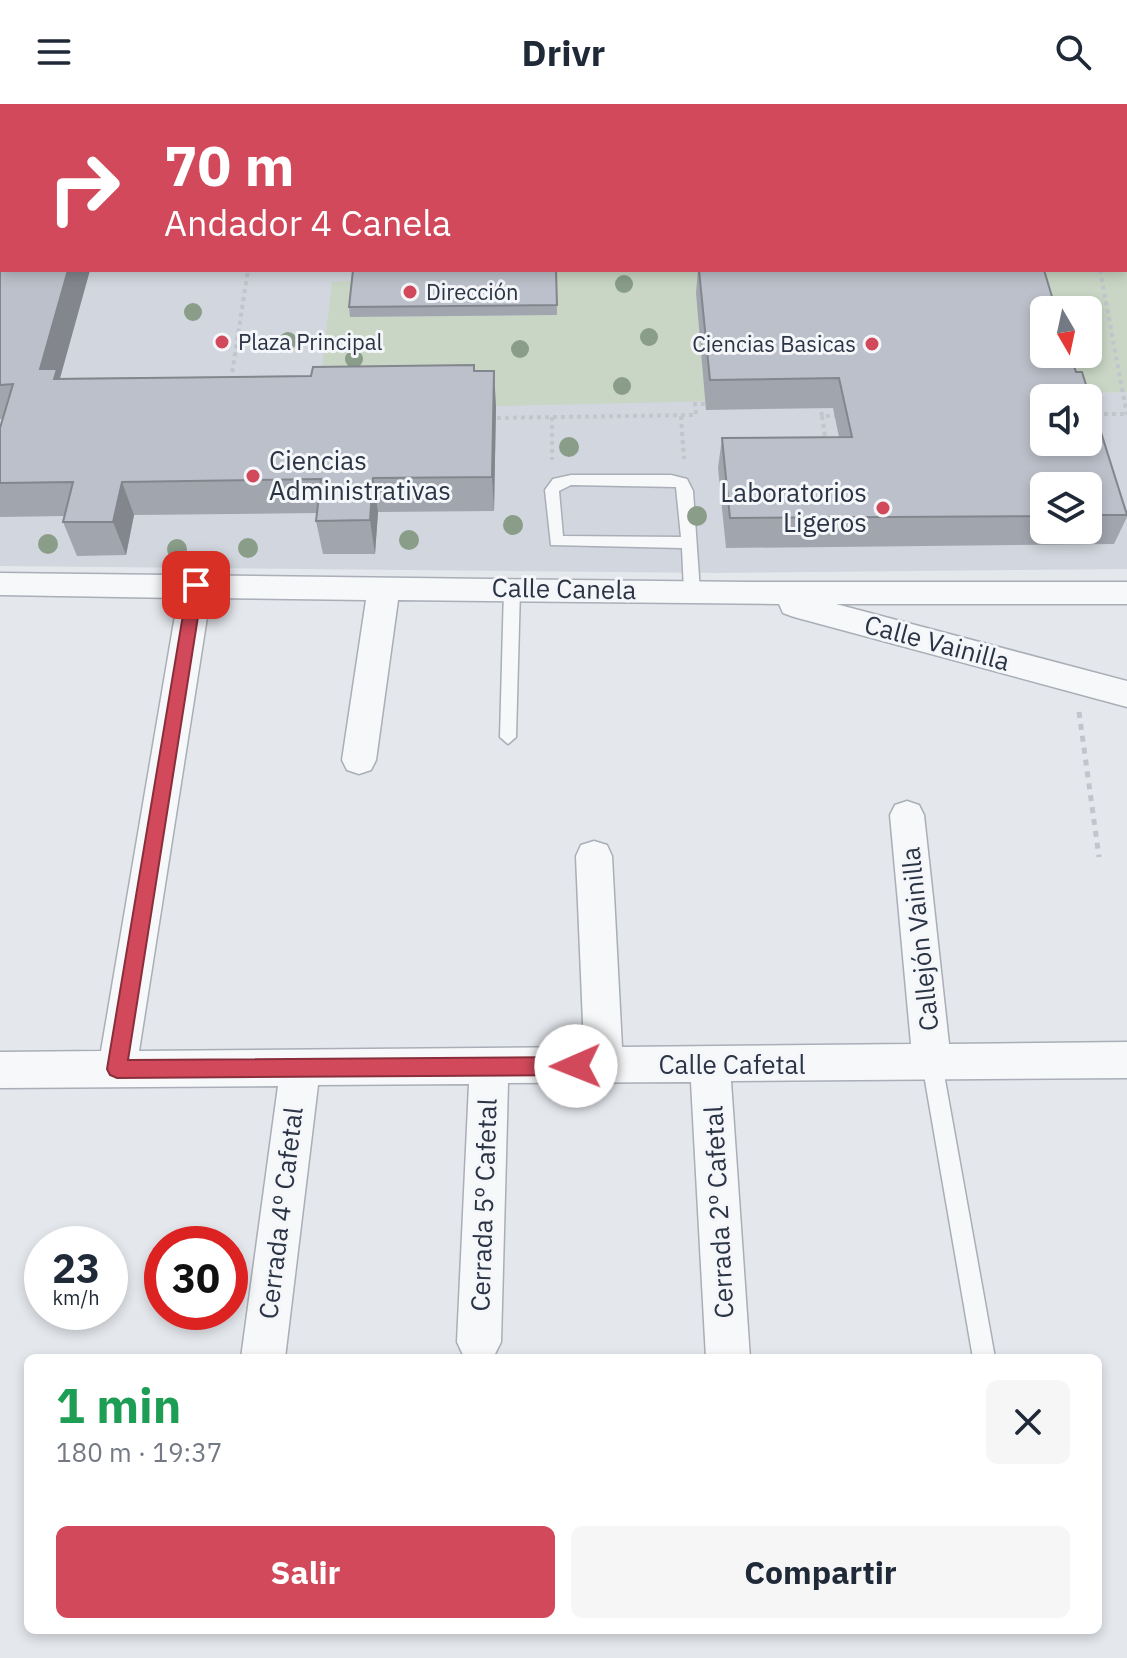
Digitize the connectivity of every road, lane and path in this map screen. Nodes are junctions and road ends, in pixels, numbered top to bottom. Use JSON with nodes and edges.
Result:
{"nodes":[{"id":1,"x":248,"y":272,"type":"edge"},
{"id":2,"x":1100,"y":272,"type":"edge"},
{"id":3,"x":231,"y":380,"type":"edge"},
{"id":4,"x":820,"y":403,"type":"edge"},
{"id":5,"x":726,"y":404,"type":"edge"},
{"id":6,"x":1102,"y":414,"type":"edge"},
{"id":7,"x":1127,"y":414,"type":"edge"},
{"id":8,"x":681,"y":416,"type":"junction"},
{"id":9,"x":822,"y":416,"type":"junction"},
{"id":10,"x":847,"y":416,"type":"edge"},
{"id":11,"x":552,"y":417,"type":"junction"},
{"id":12,"x":481,"y":418,"type":"edge"},
{"id":13,"x":828,"y":454,"type":"edge"},
{"id":14,"x":558,"y":483,"type":"junction"},
{"id":15,"x":682,"y":483,"type":"junction"},
{"id":16,"x":688,"y":543,"type":"junction"},
{"id":17,"x":0,"y":584,"type":"edge"},
{"id":18,"x":196,"y":585,"type":"junction"},
{"id":19,"x":384,"y":587,"type":"junction"},
{"id":20,"x":512,"y":589,"type":"junction"},
{"id":21,"x":692,"y":591,"type":"junction"},
{"id":22,"x":746,"y":593,"type":"junction"},
{"id":23,"x":1127,"y":593,"type":"edge"},
{"id":24,"x":1074,"y":679,"type":"junction"},
{"id":25,"x":1127,"y":694,"type":"edge"},
{"id":26,"x":508,"y":737,"type":"dead end"},
{"id":27,"x":359,"y":760,"type":"dead end"},
{"id":28,"x":907,"y":815,"type":"dead end"},
{"id":29,"x":594,"y":856,"type":"dead end"},
{"id":30,"x":1099,"y":857,"type":"dead end"},
{"id":31,"x":1127,"y":1060,"type":"edge"},
{"id":32,"x":932,"y":1063,"type":"junction"},
{"id":33,"x":604,"y":1066,"type":"junction"},
{"id":34,"x":710,"y":1066,"type":"junction"},
{"id":35,"x":489,"y":1067,"type":"junction"},
{"id":36,"x":117,"y":1069,"type":"junction"},
{"id":37,"x":300,"y":1069,"type":"junction"},
{"id":38,"x":0,"y":1070,"type":"edge"},
{"id":39,"x":479,"y":1342,"type":"dead end"},
{"id":40,"x":264,"y":1354,"type":"edge"},
{"id":41,"x":728,"y":1354,"type":"edge"},
{"id":42,"x":983,"y":1354,"type":"edge"}],
"edges":[{"from":1,"to":3,"type":"path"},
{"from":2,"to":7,"type":"path"},
{"from":4,"to":9,"type":"path"},
{"from":5,"to":8,"type":"path"},
{"from":6,"to":7,"type":"path"},
{"from":8,"to":11,"type":"path"},
{"from":8,"to":15,"type":"path"},
{"from":9,"to":10,"type":"path"},
{"from":9,"to":13,"type":"path"},
{"from":11,"to":12,"type":"path"},
{"from":11,"to":14,"type":"path"},
{"from":14,"to":15,"type":"lane"},
{"from":14,"to":16,"type":"lane"},
{"from":15,"to":16,"type":"lane"},
{"from":16,"to":21,"type":"lane"},
{"from":17,"to":18,"type":"street","name":"Calle Canela"},
{"from":18,"to":19,"type":"street","name":"Calle Canela"},
{"from":18,"to":36,"type":"street"},
{"from":19,"to":20,"type":"street","name":"Calle Canela"},
{"from":19,"to":27,"type":"street"},
{"from":20,"to":21,"type":"street","name":"Calle Canela"},
{"from":20,"to":26,"type":"lane"},
{"from":21,"to":22,"type":"street","name":"Calle Canela"},
{"from":22,"to":23,"type":"street","name":"Calle Canela"},
{"from":22,"to":24,"type":"street","name":"Calle Vainilla"},
{"from":24,"to":25,"type":"street","name":"Calle Vainilla"},
{"from":24,"to":30,"type":"path"},
{"from":28,"to":32,"type":"street","name":"Callejón Vainilla"},
{"from":29,"to":33,"type":"street"},
{"from":31,"to":32,"type":"street","name":"Calle Cafetal"},
{"from":32,"to":34,"type":"street","name":"Calle Cafetal"},
{"from":32,"to":42,"type":"lane"},
{"from":33,"to":34,"type":"street","name":"Calle Cafetal"},
{"from":33,"to":35,"type":"street","name":"Calle Cafetal"},
{"from":34,"to":41,"type":"street","name":"Cerrada 2º Cafetal"},
{"from":35,"to":37,"type":"street","name":"Calle Cafetal"},
{"from":35,"to":39,"type":"street","name":"Cerrada 5º Cafetal"},
{"from":36,"to":37,"type":"street","name":"Calle Cafetal"},
{"from":36,"to":38,"type":"street","name":"Calle Cafetal"},
{"from":37,"to":40,"type":"street","name":"Cerrada 4º Cafetal"}]}
